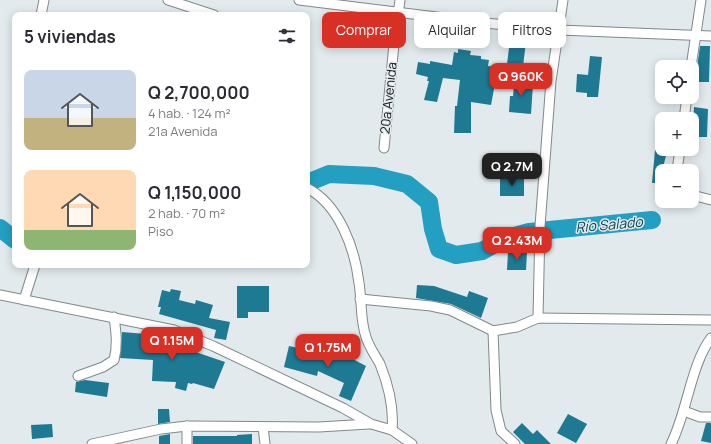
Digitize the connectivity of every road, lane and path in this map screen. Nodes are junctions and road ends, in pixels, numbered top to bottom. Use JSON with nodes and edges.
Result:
{"nodes":[{"id":1,"x":44,"y":0,"type":"edge"},
{"id":2,"x":168,"y":0,"type":"edge"},
{"id":3,"x":299,"y":0,"type":"edge"},
{"id":4,"x":400,"y":0,"type":"edge"},
{"id":5,"x":563,"y":0,"type":"edge"},
{"id":6,"x":701,"y":0,"type":"edge"},
{"id":7,"x":42,"y":12,"type":"edge"},
{"id":8,"x":205,"y":12,"type":"edge"},
{"id":9,"x":391,"y":12,"type":"edge"},
{"id":10,"x":399,"y":12,"type":"edge"},
{"id":11,"x":561,"y":12,"type":"edge"},
{"id":12,"x":406,"y":14,"type":"edge"},
{"id":13,"x":498,"y":24,"type":"edge"},
{"id":14,"x":566,"y":30,"type":"edge"},
{"id":15,"x":696,"y":35,"type":"junction"},
{"id":16,"x":711,"y":36,"type":"edge"},
{"id":17,"x":394,"y":48,"type":"edge"},
{"id":18,"x":556,"y":48,"type":"edge"},
{"id":19,"x":692,"y":60,"type":"edge"},
{"id":20,"x":384,"y":148,"type":"dead end"},
{"id":21,"x":311,"y":190,"type":"edge"},
{"id":22,"x":699,"y":197,"type":"edge"},
{"id":23,"x":711,"y":200,"type":"edge"},
{"id":24,"x":34,"y":268,"type":"edge"},
{"id":25,"x":0,"y":295,"type":"edge"},
{"id":26,"x":360,"y":299,"type":"junction"},
{"id":27,"x":24,"y":300,"type":"junction"},
{"id":28,"x":114,"y":317,"type":"junction"},
{"id":29,"x":538,"y":318,"type":"junction"},
{"id":30,"x":711,"y":320,"type":"edge"},
{"id":31,"x":493,"y":331,"type":"junction"},
{"id":32,"x":711,"y":338,"type":"edge"},
{"id":33,"x":78,"y":376,"type":"dead end"},
{"id":34,"x":684,"y":410,"type":"junction"},
{"id":35,"x":348,"y":411,"type":"junction"},
{"id":36,"x":711,"y":417,"type":"edge"},
{"id":37,"x":348,"y":424,"type":"junction"},
{"id":38,"x":371,"y":424,"type":"junction"},
{"id":39,"x":187,"y":426,"type":"junction"},
{"id":40,"x":264,"y":427,"type":"junction"},
{"id":41,"x":392,"y":430,"type":"junction"},
{"id":42,"x":92,"y":444,"type":"edge"},
{"id":43,"x":187,"y":444,"type":"edge"},
{"id":44,"x":265,"y":444,"type":"edge"},
{"id":45,"x":412,"y":444,"type":"edge"},
{"id":46,"x":515,"y":444,"type":"edge"},
{"id":47,"x":671,"y":444,"type":"edge"}],
"edges":[{"from":1,"to":7,"type":"street"},
{"from":2,"to":8,"type":"street"},
{"from":3,"to":9,"type":"street"},
{"from":4,"to":10,"type":"street","name":"20a Avenida"},
{"from":5,"to":11,"type":"street"},
{"from":6,"to":15,"type":"street"},
{"from":12,"to":13,"type":"street"},
{"from":14,"to":15,"type":"street"},
{"from":15,"to":16,"type":"street"},
{"from":15,"to":19,"type":"street"},
{"from":17,"to":20,"type":"street","name":"20a Avenida"},
{"from":18,"to":29,"type":"street"},
{"from":21,"to":26,"type":"street"},
{"from":22,"to":23,"type":"street"},
{"from":24,"to":27,"type":"street"},
{"from":25,"to":27,"type":"street"},
{"from":26,"to":31,"type":"street"},
{"from":26,"to":41,"type":"street"},
{"from":27,"to":28,"type":"street"},
{"from":28,"to":33,"type":"street"},
{"from":28,"to":35,"type":"street"},
{"from":29,"to":30,"type":"street"},
{"from":29,"to":31,"type":"street"},
{"from":31,"to":46,"type":"street"},
{"from":32,"to":34,"type":"street"},
{"from":34,"to":36,"type":"street"},
{"from":34,"to":47,"type":"street"},
{"from":35,"to":37,"type":"street"},
{"from":35,"to":38,"type":"street"},
{"from":37,"to":38,"type":"street"},
{"from":37,"to":40,"type":"street"},
{"from":38,"to":41,"type":"street"},
{"from":39,"to":40,"type":"street"},
{"from":39,"to":42,"type":"street"},
{"from":39,"to":43,"type":"street"},
{"from":40,"to":44,"type":"street"},
{"from":41,"to":45,"type":"street"}]}
